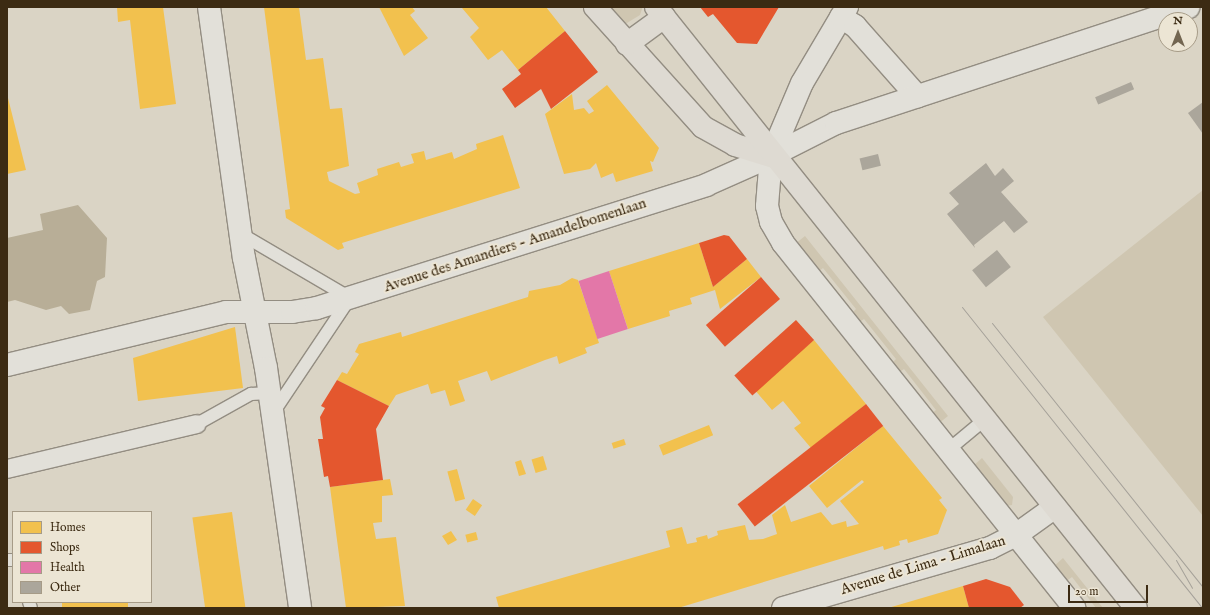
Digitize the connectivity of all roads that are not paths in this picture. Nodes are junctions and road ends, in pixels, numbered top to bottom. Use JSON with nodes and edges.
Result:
{"nodes":[{"id":1,"x":209,"y":7,"type":"edge"},
{"id":2,"x":595,"y":7,"type":"edge"},
{"id":3,"x":1188,"y":7,"type":"edge"},
{"id":4,"x":660,"y":12,"type":"edge"},
{"id":5,"x":844,"y":12,"type":"edge"},
{"id":6,"x":627,"y":44,"type":"junction"},
{"id":7,"x":917,"y":96,"type":"junction"},
{"id":8,"x":771,"y":156,"type":"junction"},
{"id":9,"x":241,"y":234,"type":"junction"},
{"id":10,"x":350,"y":298,"type":"junction"},
{"id":11,"x":254,"y":310,"type":"junction"},
{"id":12,"x":7,"y":365,"type":"edge"},
{"id":13,"x":271,"y":403,"type":"junction"},
{"id":14,"x":984,"y":420,"type":"junction"},
{"id":15,"x":198,"y":424,"type":"joint"},
{"id":16,"x":948,"y":450,"type":"junction"},
{"id":17,"x":7,"y":469,"type":"edge"},
{"id":18,"x":1055,"y":507,"type":"junction"},
{"id":19,"x":1016,"y":535,"type":"junction"},
{"id":20,"x":300,"y":608,"type":"edge"},
{"id":21,"x":783,"y":608,"type":"edge"},
{"id":22,"x":1074,"y":608,"type":"edge"},
{"id":23,"x":1136,"y":608,"type":"edge"}],
"edges":[{"from":1,"to":9,"type":"street"},
{"from":2,"to":6,"type":"main road"},
{"from":3,"to":7,"type":"street","name":"Avenue des Amandiers - Amandelbomenlaan"},
{"from":4,"to":6,"type":"main road"},
{"from":4,"to":8,"type":"main road"},
{"from":5,"to":7,"type":"street"},
{"from":5,"to":8,"type":"street"},
{"from":6,"to":8,"type":"main road"},
{"from":7,"to":8,"type":"street","name":"Avenue des Amandiers - Amandelbomenlaan"},
{"from":8,"to":10,"type":"street","name":"Avenue des Amandiers - Amandelbomenlaan"},
{"from":8,"to":14,"type":"main road"},
{"from":8,"to":16,"type":"street"},
{"from":9,"to":10,"type":"lane"},
{"from":9,"to":11,"type":"street"},
{"from":10,"to":11,"type":"street","name":"Avenue des Amandiers - Amandelbomenlaan"},
{"from":10,"to":13,"type":"lane"},
{"from":11,"to":12,"type":"street","name":"Avenue des Amandiers - Amandelbomenlaan"},
{"from":11,"to":13,"type":"street"},
{"from":13,"to":15,"type":"lane"},
{"from":13,"to":20,"type":"street"},
{"from":14,"to":16,"type":"lane"},
{"from":14,"to":18,"type":"main road"},
{"from":15,"to":17,"type":"street"},
{"from":16,"to":19,"type":"street"},
{"from":18,"to":19,"type":"street","name":"Avenue de Lima - Limalaan"},
{"from":18,"to":23,"type":"main road"},
{"from":19,"to":21,"type":"street","name":"Avenue de Lima - Limalaan"},
{"from":19,"to":22,"type":"street"}]}
